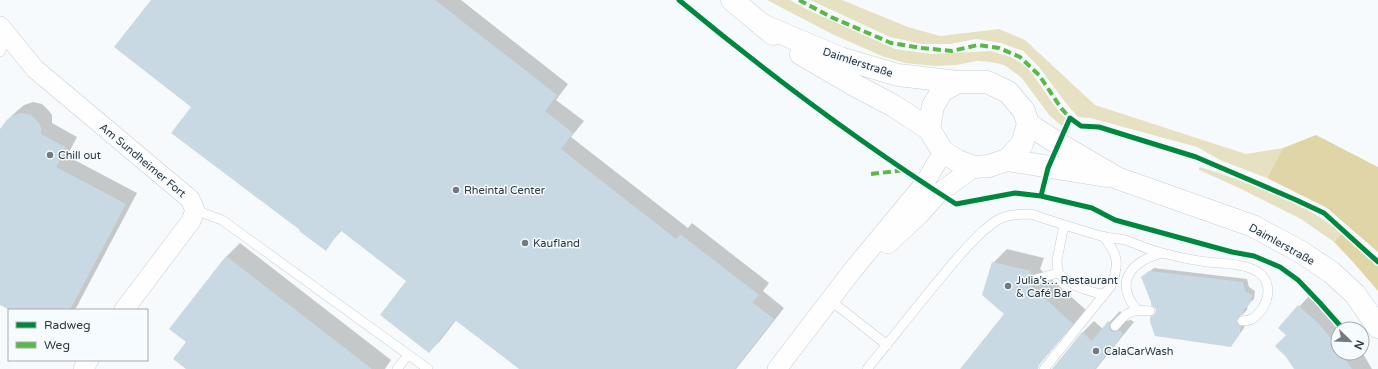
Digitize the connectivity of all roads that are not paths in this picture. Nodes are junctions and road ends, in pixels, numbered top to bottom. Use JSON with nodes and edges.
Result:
{"nodes":[{"id":1,"x":732,"y":0,"type":"edge"},
{"id":2,"x":762,"y":26,"type":"junction"},
{"id":3,"x":3,"y":38,"type":"edge"},
{"id":4,"x":958,"y":82,"type":"junction"},
{"id":5,"x":1028,"y":124,"type":"junction"},
{"id":6,"x":929,"y":129,"type":"junction"},
{"id":7,"x":943,"y":152,"type":"junction"},
{"id":8,"x":1008,"y":160,"type":"junction"},
{"id":9,"x":974,"y":167,"type":"junction"},
{"id":10,"x":1117,"y":178,"type":"junction"},
{"id":11,"x":196,"y":210,"type":"junction"},
{"id":12,"x":1064,"y":225,"type":"junction"},
{"id":13,"x":1103,"y":236,"type":"junction"},
{"id":14,"x":1162,"y":253,"type":"junction"},
{"id":15,"x":852,"y":272,"type":"junction"},
{"id":16,"x":1058,"y":273,"type":"junction"},
{"id":17,"x":1036,"y":279,"type":"dead end"},
{"id":18,"x":1103,"y":294,"type":"junction"},
{"id":19,"x":830,"y":300,"type":"junction"},
{"id":20,"x":125,"y":309,"type":"edge"},
{"id":21,"x":1137,"y":310,"type":"junction"},
{"id":22,"x":1150,"y":311,"type":"dead end"},
{"id":23,"x":1242,"y":321,"type":"dead end"},
{"id":24,"x":1114,"y":326,"type":"dead end"},
{"id":25,"x":1378,"y":327,"type":"edge"},
{"id":26,"x":886,"y":345,"type":"junction"},
{"id":27,"x":408,"y":354,"type":"junction"},
{"id":28,"x":397,"y":369,"type":"edge"},
{"id":29,"x":428,"y":369,"type":"edge"},
{"id":30,"x":777,"y":369,"type":"edge"},
{"id":31,"x":867,"y":369,"type":"edge"},
{"id":32,"x":1044,"y":369,"type":"edge"}],
"edges":[{"from":1,"to":2,"type":"main road","name":"Daimlerstraße"},
{"from":2,"to":4,"type":"main road","name":"Daimlerstraße"},
{"from":2,"to":6,"type":"main road","name":"Daimlerstraße"},
{"from":3,"to":11,"type":"street","name":"Am Sundheimer Fort"},
{"from":4,"to":5,"type":"main road","name":"Daimlerstraße"},
{"from":4,"to":6,"type":"main road"},
{"from":5,"to":8,"type":"main road"},
{"from":5,"to":10,"type":"main road","name":"Daimlerstraße"},
{"from":6,"to":7,"type":"main road","name":"Daimlerstraße"},
{"from":7,"to":9,"type":"main road","name":"Daimlerstraße"},
{"from":7,"to":15,"type":"street"},
{"from":8,"to":9,"type":"main road","name":"Daimlerstraße"},
{"from":8,"to":10,"type":"main road","name":"Daimlerstraße"},
{"from":9,"to":15,"type":"street"},
{"from":10,"to":25,"type":"main road","name":"Daimlerstraße"},
{"from":11,"to":20,"type":"street"},
{"from":11,"to":27,"type":"lane"},
{"from":12,"to":13,"type":"lane"},
{"from":12,"to":16,"type":"lane"},
{"from":12,"to":26,"type":"lane"},
{"from":13,"to":14,"type":"lane"},
{"from":13,"to":18,"type":"lane"},
{"from":14,"to":21,"type":"lane"},
{"from":14,"to":23,"type":"lane"},
{"from":15,"to":19,"type":"street"},
{"from":16,"to":17,"type":"lane"},
{"from":16,"to":18,"type":"lane"},
{"from":18,"to":32,"type":"lane"},
{"from":19,"to":26,"type":"lane"},
{"from":19,"to":30,"type":"street"},
{"from":21,"to":22,"type":"lane"},
{"from":21,"to":24,"type":"lane"},
{"from":26,"to":31,"type":"lane"},
{"from":27,"to":28,"type":"lane"},
{"from":27,"to":29,"type":"lane"}]}
